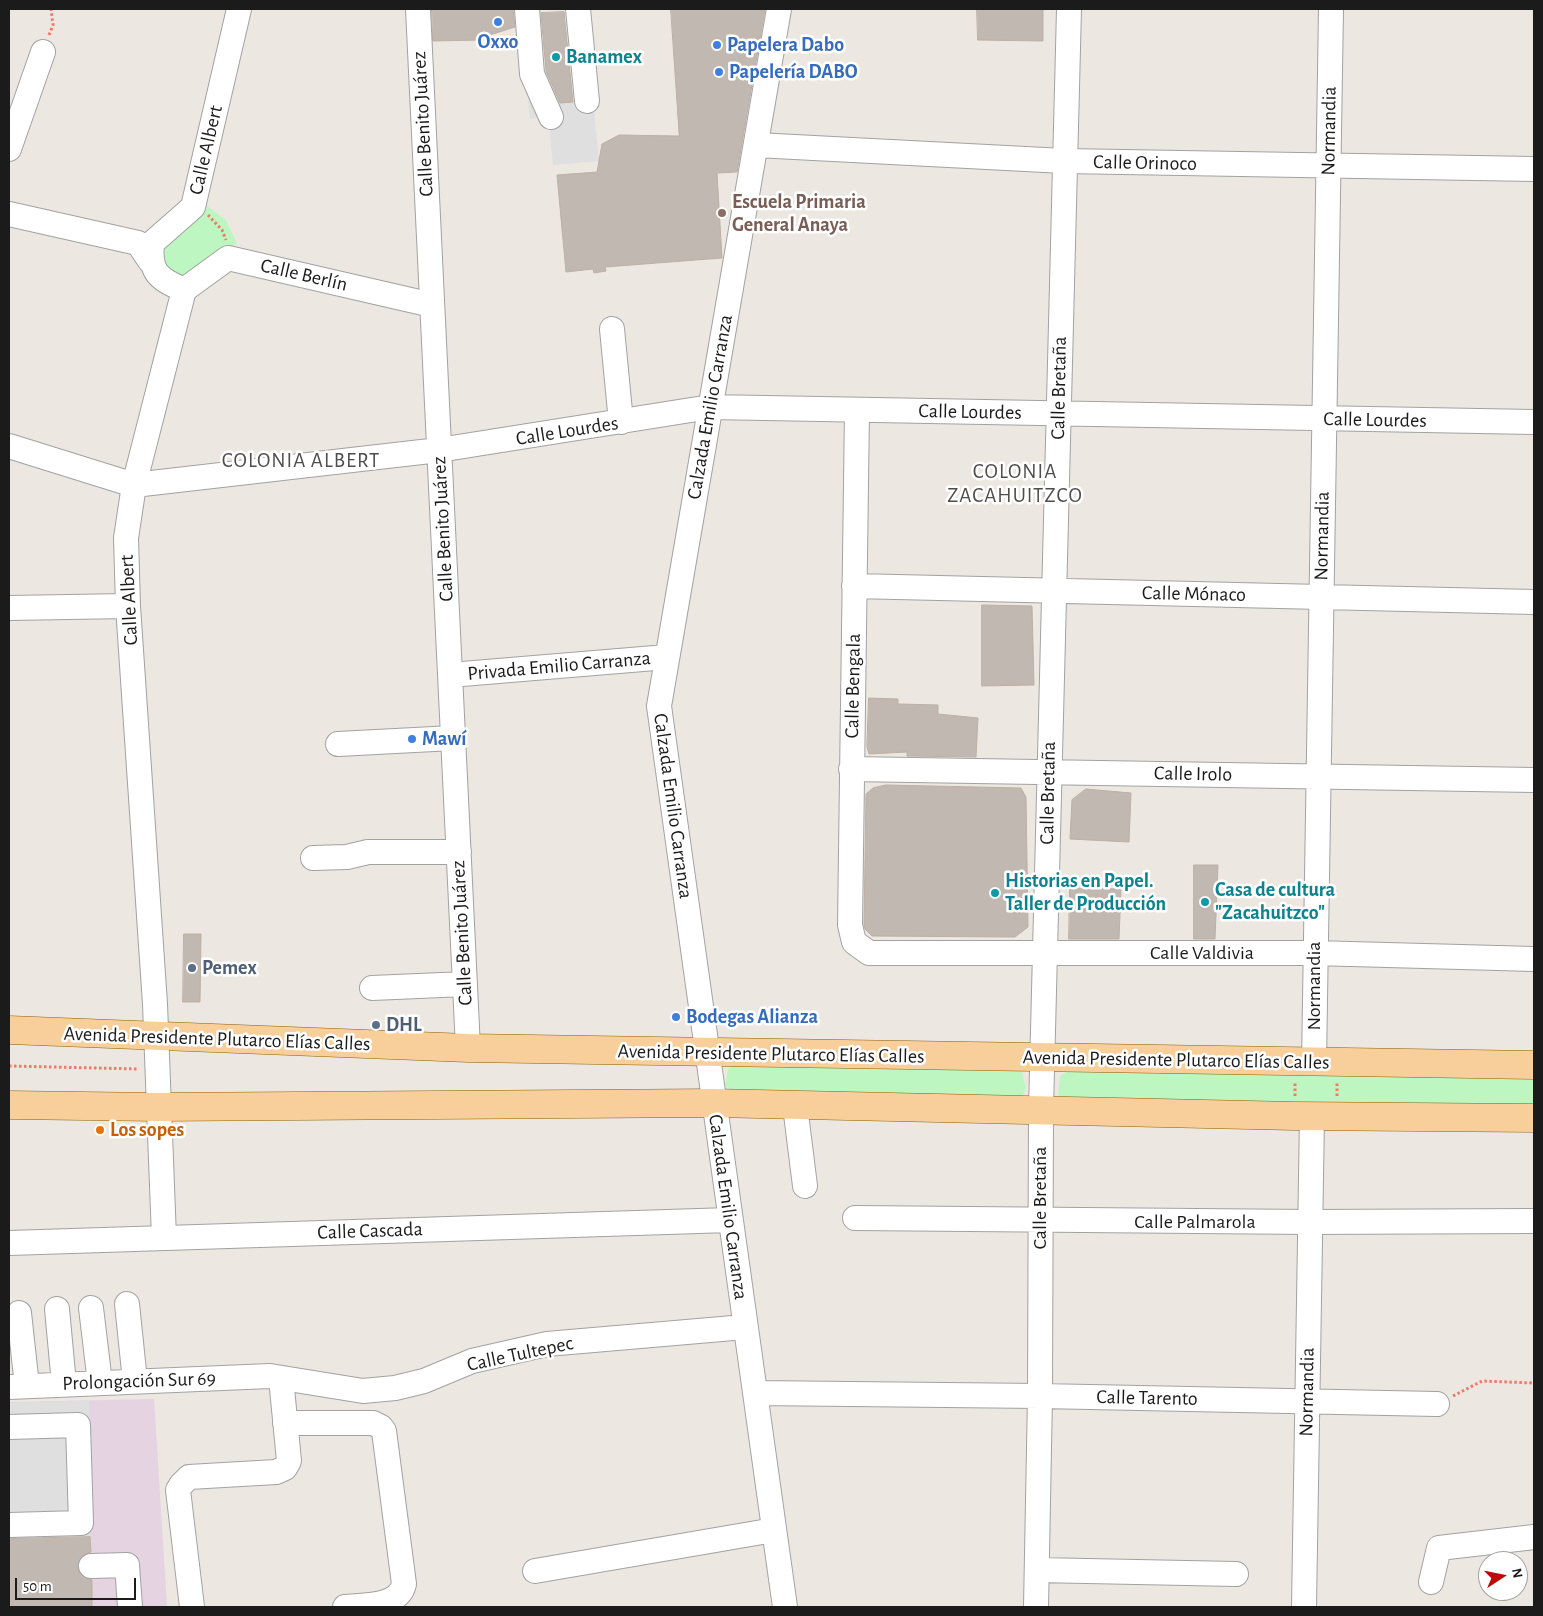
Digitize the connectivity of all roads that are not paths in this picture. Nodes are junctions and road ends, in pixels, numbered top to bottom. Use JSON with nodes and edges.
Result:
{"nodes":[{"id":1,"x":240,"y":9,"type":"edge"},
{"id":2,"x":418,"y":9,"type":"edge"},
{"id":3,"x":527,"y":9,"type":"edge"},
{"id":4,"x":578,"y":9,"type":"edge"},
{"id":5,"x":780,"y":9,"type":"edge"},
{"id":6,"x":1069,"y":9,"type":"edge"},
{"id":7,"x":1331,"y":9,"type":"edge"},
{"id":8,"x":43,"y":52,"type":"road end"},
{"id":9,"x":587,"y":101,"type":"dead end"},
{"id":10,"x":551,"y":116,"type":"dead end"},
{"id":11,"x":756,"y":145,"type":"junction"},
{"id":12,"x":9,"y":149,"type":"edge"},
{"id":13,"x":1064,"y":161,"type":"junction"},
{"id":14,"x":1329,"y":166,"type":"junction"},
{"id":15,"x":1534,"y":169,"type":"edge"},
{"id":16,"x":9,"y":214,"type":"edge"},
{"id":17,"x":150,"y":261,"type":"junction"},
{"id":18,"x":184,"y":290,"type":"junction"},
{"id":19,"x":432,"y":305,"type":"junction"},
{"id":20,"x":612,"y":329,"type":"dead end"},
{"id":21,"x":710,"y":407,"type":"junction"},
{"id":22,"x":857,"y":410,"type":"junction"},
{"id":23,"x":1058,"y":414,"type":"junction"},
{"id":24,"x":1324,"y":420,"type":"junction"},
{"id":25,"x":621,"y":422,"type":"junction"},
{"id":26,"x":1534,"y":422,"type":"edge"},
{"id":27,"x":9,"y":446,"type":"edge"},
{"id":28,"x":439,"y":450,"type":"junction"},
{"id":29,"x":134,"y":485,"type":"junction"},
{"id":30,"x":854,"y":586,"type":"junction"},
{"id":31,"x":1055,"y":592,"type":"junction"},
{"id":32,"x":1322,"y":597,"type":"junction"},
{"id":33,"x":1534,"y":602,"type":"edge"},
{"id":34,"x":128,"y":606,"type":"junction"},
{"id":35,"x":9,"y":608,"type":"edge"},
{"id":36,"x":667,"y":657,"type":"junction"},
{"id":37,"x":450,"y":674,"type":"junction"},
{"id":38,"x":453,"y":738,"type":"junction"},
{"id":39,"x":338,"y":744,"type":"dead end"},
{"id":40,"x":851,"y":769,"type":"junction"},
{"id":41,"x":1048,"y":772,"type":"junction"},
{"id":42,"x":1318,"y":777,"type":"junction"},
{"id":43,"x":1534,"y":780,"type":"edge"},
{"id":44,"x":459,"y":852,"type":"junction"},
{"id":45,"x":313,"y":858,"type":"dead end"},
{"id":46,"x":869,"y":953,"type":"joint"},
{"id":47,"x":1045,"y":953,"type":"junction"},
{"id":48,"x":1314,"y":953,"type":"junction"},
{"id":49,"x":1534,"y":959,"type":"edge"},
{"id":50,"x":465,"y":984,"type":"junction"},
{"id":51,"x":372,"y":988,"type":"dead end"},
{"id":52,"x":9,"y":1030,"type":"edge"},
{"id":53,"x":156,"y":1037,"type":"junction"},
{"id":54,"x":468,"y":1048,"type":"junction"},
{"id":55,"x":706,"y":1053,"type":"junction"},
{"id":56,"x":1042,"y":1059,"type":"junction"},
{"id":57,"x":1316,"y":1062,"type":"junction"},
{"id":58,"x":1534,"y":1065,"type":"edge"},
{"id":59,"x":713,"y":1103,"type":"junction"},
{"id":60,"x":9,"y":1105,"type":"edge"},
{"id":61,"x":795,"y":1106,"type":"junction"},
{"id":62,"x":158,"y":1107,"type":"junction"},
{"id":63,"x":1041,"y":1109,"type":"junction"},
{"id":64,"x":1314,"y":1116,"type":"junction"},
{"id":65,"x":1534,"y":1118,"type":"edge"},
{"id":66,"x":805,"y":1186,"type":"dead end"},
{"id":67,"x":855,"y":1218,"type":"dead end"},
{"id":68,"x":730,"y":1220,"type":"junction"},
{"id":69,"x":1040,"y":1221,"type":"junction"},
{"id":70,"x":1534,"y":1221,"type":"edge"},
{"id":71,"x":1310,"y":1222,"type":"junction"},
{"id":72,"x":164,"y":1238,"type":"junction"},
{"id":73,"x":9,"y":1243,"type":"edge"},
{"id":74,"x":127,"y":1304,"type":"dead end"},
{"id":75,"x":91,"y":1308,"type":"dead end"},
{"id":76,"x":57,"y":1309,"type":"dead end"},
{"id":77,"x":20,"y":1313,"type":"dead end"},
{"id":78,"x":745,"y":1327,"type":"junction"},
{"id":79,"x":275,"y":1377,"type":"junction"},
{"id":80,"x":135,"y":1381,"type":"junction"},
{"id":81,"x":100,"y":1383,"type":"junction"},
{"id":82,"x":64,"y":1384,"type":"junction"},
{"id":83,"x":18,"y":1386,"type":"edge"},
{"id":84,"x":755,"y":1393,"type":"junction"},
{"id":85,"x":1040,"y":1396,"type":"junction"},
{"id":86,"x":1307,"y":1401,"type":"junction"},
{"id":87,"x":1437,"y":1404,"type":"road end"},
{"id":88,"x":285,"y":1423,"type":"junction"},
{"id":89,"x":9,"y":1427,"type":"edge"},
{"id":90,"x":9,"y":1525,"type":"edge"},
{"id":91,"x":774,"y":1530,"type":"junction"},
{"id":92,"x":1534,"y":1537,"type":"edge"},
{"id":93,"x":91,"y":1566,"type":"dead end"},
{"id":94,"x":1037,"y":1570,"type":"junction"},
{"id":95,"x":535,"y":1571,"type":"dead end"},
{"id":96,"x":1236,"y":1574,"type":"dead end"},
{"id":97,"x":1431,"y":1582,"type":"dead end"},
{"id":98,"x":130,"y":1607,"type":"edge"},
{"id":99,"x":192,"y":1607,"type":"edge"},
{"id":100,"x":346,"y":1607,"type":"edge"},
{"id":101,"x":785,"y":1607,"type":"edge"},
{"id":102,"x":1036,"y":1607,"type":"edge"},
{"id":103,"x":1304,"y":1607,"type":"edge"}],
"edges":[{"from":1,"to":17,"type":"street","name":"Calle Albert"},
{"from":2,"to":19,"type":"street","name":"Calle Benito Juárez"},
{"from":3,"to":10,"type":"street"},
{"from":4,"to":9,"type":"street"},
{"from":5,"to":11,"type":"street","name":"Calzada Emilio Carranza"},
{"from":6,"to":13,"type":"street","name":"Calle Bretaña"},
{"from":7,"to":14,"type":"street","name":"Normandia"},
{"from":8,"to":12,"type":"street"},
{"from":11,"to":13,"type":"street","name":"Calle Orinoco"},
{"from":11,"to":21,"type":"street","name":"Calzada Emilio Carranza"},
{"from":13,"to":14,"type":"street","name":"Calle Orinoco"},
{"from":13,"to":23,"type":"street","name":"Calle Bretaña"},
{"from":14,"to":15,"type":"street","name":"Calle Orinoco"},
{"from":14,"to":24,"type":"street","name":"Normandia"},
{"from":16,"to":17,"type":"street"},
{"from":17,"to":18,"type":"street"},
{"from":18,"to":19,"type":"street","name":"Calle Berlín"},
{"from":18,"to":29,"type":"street","name":"Calle Albert"},
{"from":19,"to":28,"type":"street","name":"Calle Benito Juárez"},
{"from":20,"to":25,"type":"street"},
{"from":21,"to":22,"type":"street","name":"Calle Lourdes"},
{"from":21,"to":25,"type":"street","name":"Calle Lourdes"},
{"from":21,"to":36,"type":"street","name":"Calzada Emilio Carranza"},
{"from":22,"to":23,"type":"street","name":"Calle Lourdes"},
{"from":22,"to":30,"type":"street","name":"Calle Bengala"},
{"from":23,"to":24,"type":"street","name":"Calle Lourdes"},
{"from":23,"to":31,"type":"street","name":"Calle Bretaña"},
{"from":24,"to":26,"type":"street","name":"Calle Lourdes"},
{"from":24,"to":32,"type":"street","name":"Normandia"},
{"from":25,"to":28,"type":"street","name":"Calle Lourdes"},
{"from":27,"to":29,"type":"street"},
{"from":28,"to":29,"type":"street","name":"Calle Lourdes"},
{"from":28,"to":37,"type":"street","name":"Calle Benito Juárez"},
{"from":29,"to":34,"type":"street","name":"Calle Albert"},
{"from":30,"to":31,"type":"street","name":"Calle Mónaco"},
{"from":30,"to":40,"type":"street","name":"Calle Bengala"},
{"from":31,"to":32,"type":"street","name":"Calle Mónaco"},
{"from":31,"to":41,"type":"street","name":"Calle Bretaña"},
{"from":32,"to":33,"type":"street","name":"Calle Mónaco"},
{"from":32,"to":42,"type":"street","name":"Normandia"},
{"from":34,"to":35,"type":"street"},
{"from":34,"to":53,"type":"street","name":"Calle Albert"},
{"from":36,"to":37,"type":"street","name":"Privada Emilio Carranza"},
{"from":36,"to":55,"type":"street","name":"Calzada Emilio Carranza"},
{"from":37,"to":38,"type":"street","name":"Calle Benito Juárez"},
{"from":38,"to":39,"type":"street"},
{"from":38,"to":44,"type":"street","name":"Calle Benito Juárez"},
{"from":40,"to":41,"type":"street","name":"Calle Irolo"},
{"from":40,"to":46,"type":"street","name":"Calle Bengala"},
{"from":41,"to":42,"type":"street","name":"Calle Irolo"},
{"from":41,"to":47,"type":"street","name":"Calle Bretaña"},
{"from":42,"to":43,"type":"street","name":"Calle Irolo"},
{"from":42,"to":48,"type":"street","name":"Normandia"},
{"from":44,"to":45,"type":"street"},
{"from":44,"to":50,"type":"street","name":"Calle Benito Juárez"},
{"from":46,"to":47,"type":"street","name":"Calle Valdivia"},
{"from":47,"to":48,"type":"street","name":"Calle Valdivia"},
{"from":47,"to":56,"type":"street","name":"Calle Bretaña"},
{"from":48,"to":49,"type":"street","name":"Calle Valdivia"},
{"from":48,"to":57,"type":"street","name":"Normandia"},
{"from":50,"to":51,"type":"street"},
{"from":50,"to":54,"type":"street","name":"Calle Benito Juárez"},
{"from":52,"to":53,"type":"main road","name":"Avenida Presidente Plutarco Elías Calles"},
{"from":53,"to":54,"type":"main road","name":"Avenida Presidente Plutarco Elías Calles"},
{"from":53,"to":62,"type":"street","name":"Calle Albert"},
{"from":54,"to":55,"type":"main road","name":"Avenida Presidente Plutarco Elías Calles"},
{"from":55,"to":56,"type":"main road","name":"Avenida Presidente Plutarco Elías Calles"},
{"from":55,"to":59,"type":"street","name":"Calzada Emilio Carranza"},
{"from":56,"to":57,"type":"main road","name":"Avenida Presidente Plutarco Elías Calles"},
{"from":56,"to":63,"type":"street","name":"Calle Bretaña"},
{"from":57,"to":58,"type":"main road","name":"Avenida Presidente Plutarco Elías Calles"},
{"from":59,"to":61,"type":"main road"},
{"from":59,"to":62,"type":"main road"},
{"from":59,"to":68,"type":"street","name":"Calzada Emilio Carranza"},
{"from":60,"to":62,"type":"main road"},
{"from":61,"to":63,"type":"main road"},
{"from":61,"to":66,"type":"street"},
{"from":62,"to":72,"type":"street","name":"Calle Albert"},
{"from":63,"to":64,"type":"main road"},
{"from":63,"to":69,"type":"street","name":"Calle Bretaña"},
{"from":64,"to":65,"type":"main road"},
{"from":64,"to":71,"type":"street","name":"Normandia"},
{"from":67,"to":69,"type":"street","name":"Calle Palmarola"},
{"from":68,"to":72,"type":"street","name":"Calle Cascada"},
{"from":68,"to":78,"type":"street","name":"Calzada Emilio Carranza"},
{"from":69,"to":71,"type":"street","name":"Calle Palmarola"},
{"from":69,"to":85,"type":"street","name":"Calle Bretaña"},
{"from":70,"to":71,"type":"street","name":"Calle Palmarola"},
{"from":71,"to":86,"type":"street","name":"Normandia"},
{"from":72,"to":73,"type":"street","name":"Calle Cascada"},
{"from":74,"to":80,"type":"street"},
{"from":75,"to":81,"type":"street"},
{"from":76,"to":82,"type":"street"},
{"from":77,"to":83,"type":"street"},
{"from":78,"to":79,"type":"street","name":"Calle Tultepec"},
{"from":78,"to":84,"type":"street","name":"Calzada Emilio Carranza"},
{"from":79,"to":80,"type":"street","name":"Prolongación Sur 69"},
{"from":79,"to":88,"type":"street"},
{"from":80,"to":81,"type":"street","name":"Prolongación Sur 69"},
{"from":81,"to":82,"type":"street","name":"Prolongación Sur 69"},
{"from":82,"to":83,"type":"street","name":"Prolongación Sur 69"},
{"from":84,"to":85,"type":"street","name":"Calle Tarento"},
{"from":84,"to":91,"type":"street","name":"Calzada Emilio Carranza"},
{"from":85,"to":86,"type":"street","name":"Calle Tarento"},
{"from":85,"to":94,"type":"street","name":"Calle Bretaña"},
{"from":86,"to":87,"type":"street","name":"Calle Tarento"},
{"from":86,"to":103,"type":"street","name":"Normandia"},
{"from":88,"to":99,"type":"street"},
{"from":88,"to":100,"type":"street"},
{"from":89,"to":90,"type":"street"},
{"from":91,"to":95,"type":"street"},
{"from":91,"to":101,"type":"street","name":"Calzada Emilio Carranza"},
{"from":92,"to":97,"type":"street"},
{"from":93,"to":98,"type":"street"},
{"from":94,"to":96,"type":"street"},
{"from":94,"to":102,"type":"street","name":"Calle Bretaña"}]}
